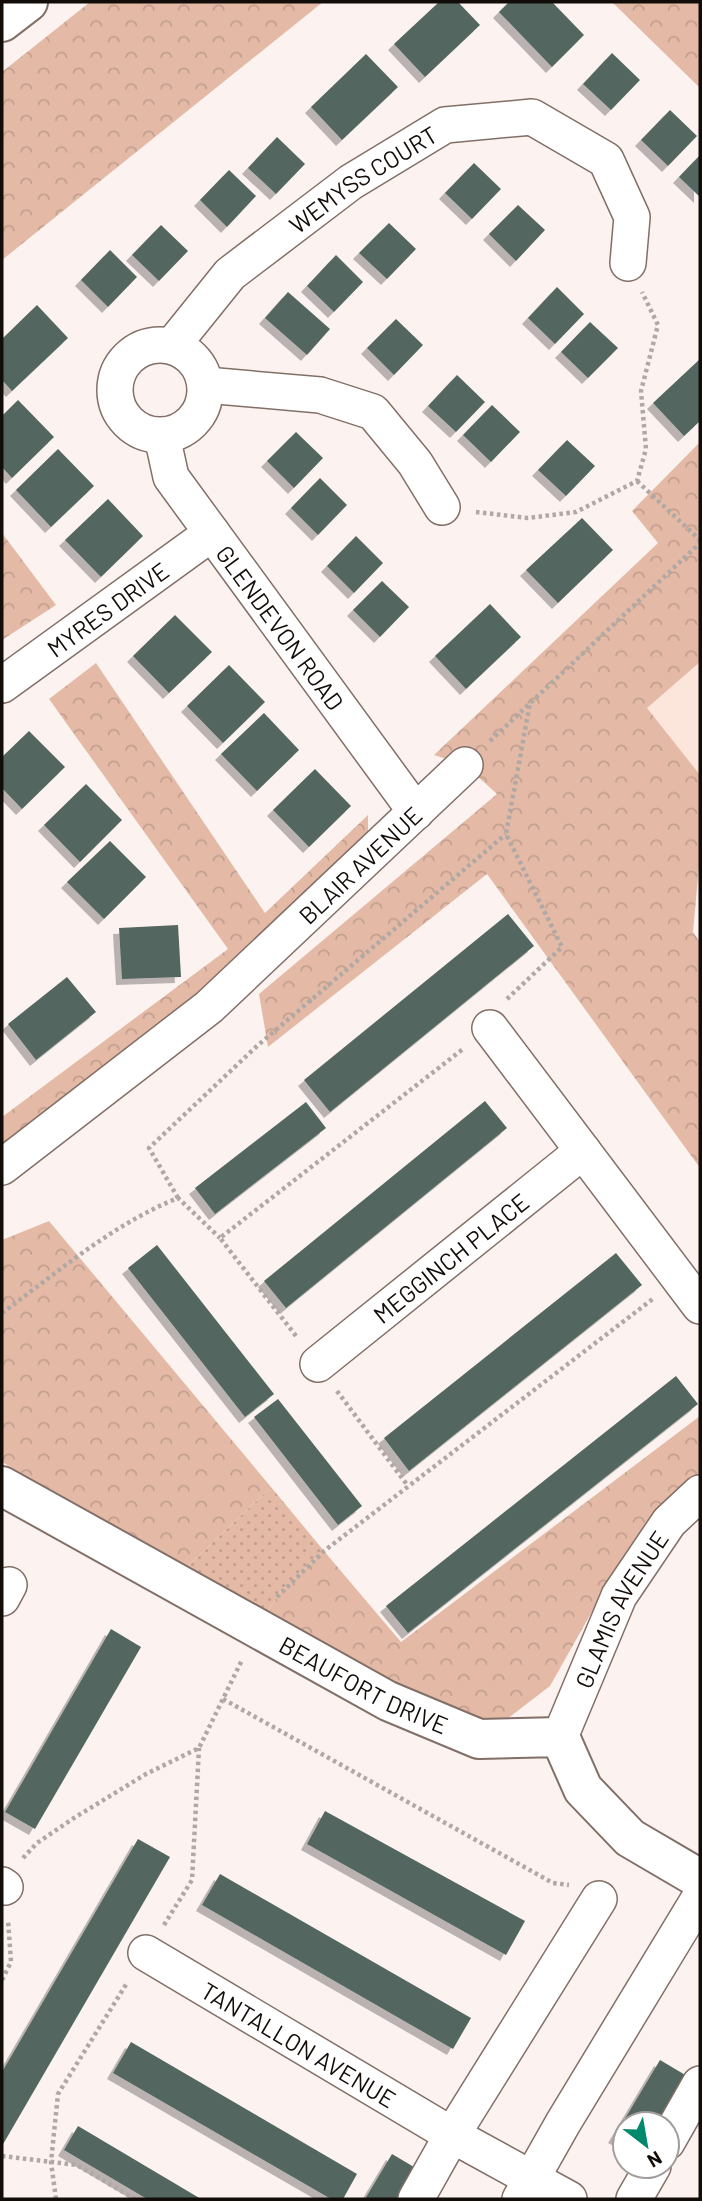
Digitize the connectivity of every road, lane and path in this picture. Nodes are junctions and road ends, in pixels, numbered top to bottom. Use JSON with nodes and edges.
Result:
{"nodes":[{"id":1,"x":28,"y":2,"type":"edge"},
{"id":2,"x":2,"y":22,"type":"edge"},
{"id":3,"x":628,"y":263,"type":"joint"},
{"id":4,"x":172,"y":345,"type":"junction"},
{"id":5,"x":206,"y":385,"type":"junction"},
{"id":6,"x":162,"y":436,"type":"junction"},
{"id":7,"x":637,"y":481,"type":"junction"},
{"id":8,"x":442,"y":507,"type":"joint"},
{"id":9,"x":212,"y":533,"type":"junction"},
{"id":10,"x":700,"y":541,"type":"edge"},
{"id":11,"x":2,"y":685,"type":"edge"},
{"id":12,"x":530,"y":704,"type":"junction"},
{"id":13,"x":465,"y":765,"type":"joint"},
{"id":14,"x":415,"y":812,"type":"junction"},
{"id":15,"x":506,"y":834,"type":"junction"},
{"id":16,"x":490,"y":1028,"type":"junction"},
{"id":17,"x":583,"y":1151,"type":"junction"},
{"id":18,"x":2,"y":1167,"type":"edge"},
{"id":19,"x":178,"y":1198,"type":"junction"},
{"id":20,"x":220,"y":1238,"type":"junction"},
{"id":21,"x":680,"y":1279,"type":"junction"},
{"id":22,"x":700,"y":1307,"type":"edge"},
{"id":23,"x":2,"y":1313,"type":"edge"},
{"id":24,"x":318,"y":1364,"type":"junction"},
{"id":25,"x":2,"y":1486,"type":"edge"},
{"id":26,"x":408,"y":1486,"type":"junction"},
{"id":27,"x":700,"y":1493,"type":"edge"},
{"id":28,"x":258,"y":1627,"type":"junction"},
{"id":29,"x":223,"y":1699,"type":"junction"},
{"id":30,"x":559,"y":1737,"type":"junction"},
{"id":31,"x":700,"y":1879,"type":"edge"},
{"id":32,"x":3,"y":1886,"type":"edge"},
{"id":33,"x":700,"y":1897,"type":"edge"},
{"id":34,"x":599,"y":1899,"type":"joint"},
{"id":35,"x":146,"y":1953,"type":"dead end"},
{"id":36,"x":2,"y":1980,"type":"edge"},
{"id":37,"x":700,"y":2084,"type":"edge"},
{"id":38,"x":681,"y":2117,"type":"edge"},
{"id":39,"x":452,"y":2136,"type":"junction"},
{"id":40,"x":2,"y":2156,"type":"edge"},
{"id":41,"x":645,"y":2180,"type":"edge"},
{"id":42,"x":526,"y":2189,"type":"edge"},
{"id":43,"x":135,"y":2199,"type":"edge"},
{"id":44,"x":416,"y":2199,"type":"edge"},
{"id":45,"x":569,"y":2199,"type":"edge"},
{"id":46,"x":634,"y":2199,"type":"edge"}],
"edges":[{"from":1,"to":2,"type":"street"},
{"from":3,"to":4,"type":"street","name":"WEMYSS COURT"},
{"from":3,"to":7,"type":"path"},
{"from":4,"to":5,"type":"street"},
{"from":4,"to":6,"type":"street"},
{"from":5,"to":6,"type":"street"},
{"from":5,"to":8,"type":"street"},
{"from":6,"to":9,"type":"street","name":"GLENDEVON ROAD"},
{"from":7,"to":8,"type":"path"},
{"from":7,"to":10,"type":"path"},
{"from":9,"to":11,"type":"street","name":"MYRES DRIVE"},
{"from":9,"to":14,"type":"street","name":"GLENDEVON ROAD"},
{"from":10,"to":12,"type":"path"},
{"from":12,"to":13,"type":"path"},
{"from":12,"to":15,"type":"path"},
{"from":13,"to":14,"type":"street","name":"BLAIR AVENUE"},
{"from":14,"to":18,"type":"street","name":"BLAIR AVENUE"},
{"from":15,"to":16,"type":"path"},
{"from":15,"to":19,"type":"path"},
{"from":16,"to":17,"type":"street"},
{"from":16,"to":20,"type":"path"},
{"from":17,"to":21,"type":"street"},
{"from":17,"to":24,"type":"street","name":"MEGGINCH PLACE"},
{"from":19,"to":20,"type":"path"},
{"from":19,"to":23,"type":"path"},
{"from":20,"to":24,"type":"path"},
{"from":21,"to":22,"type":"street"},
{"from":21,"to":26,"type":"path"},
{"from":24,"to":26,"type":"path"},
{"from":25,"to":28,"type":"street","name":"BEAUFORT DRIVE"},
{"from":26,"to":28,"type":"path"},
{"from":27,"to":30,"type":"street","name":"GLAMIS AVENUE"},
{"from":28,"to":29,"type":"path"},
{"from":28,"to":30,"type":"street","name":"BEAUFORT DRIVE"},
{"from":29,"to":32,"type":"path"},
{"from":29,"to":34,"type":"path"},
{"from":30,"to":31,"type":"street"},
{"from":32,"to":36,"type":"path"},
{"from":33,"to":42,"type":"street"},
{"from":34,"to":39,"type":"street"},
{"from":35,"to":39,"type":"street","name":"TANTALLON AVENUE"},
{"from":37,"to":38,"type":"street"},
{"from":39,"to":42,"type":"street","name":"TANTALLON AVENUE"},
{"from":39,"to":44,"type":"street"},
{"from":40,"to":43,"type":"path"},
{"from":41,"to":46,"type":"street"},
{"from":42,"to":45,"type":"street","name":"TANTALLON AVENUE"}]}
